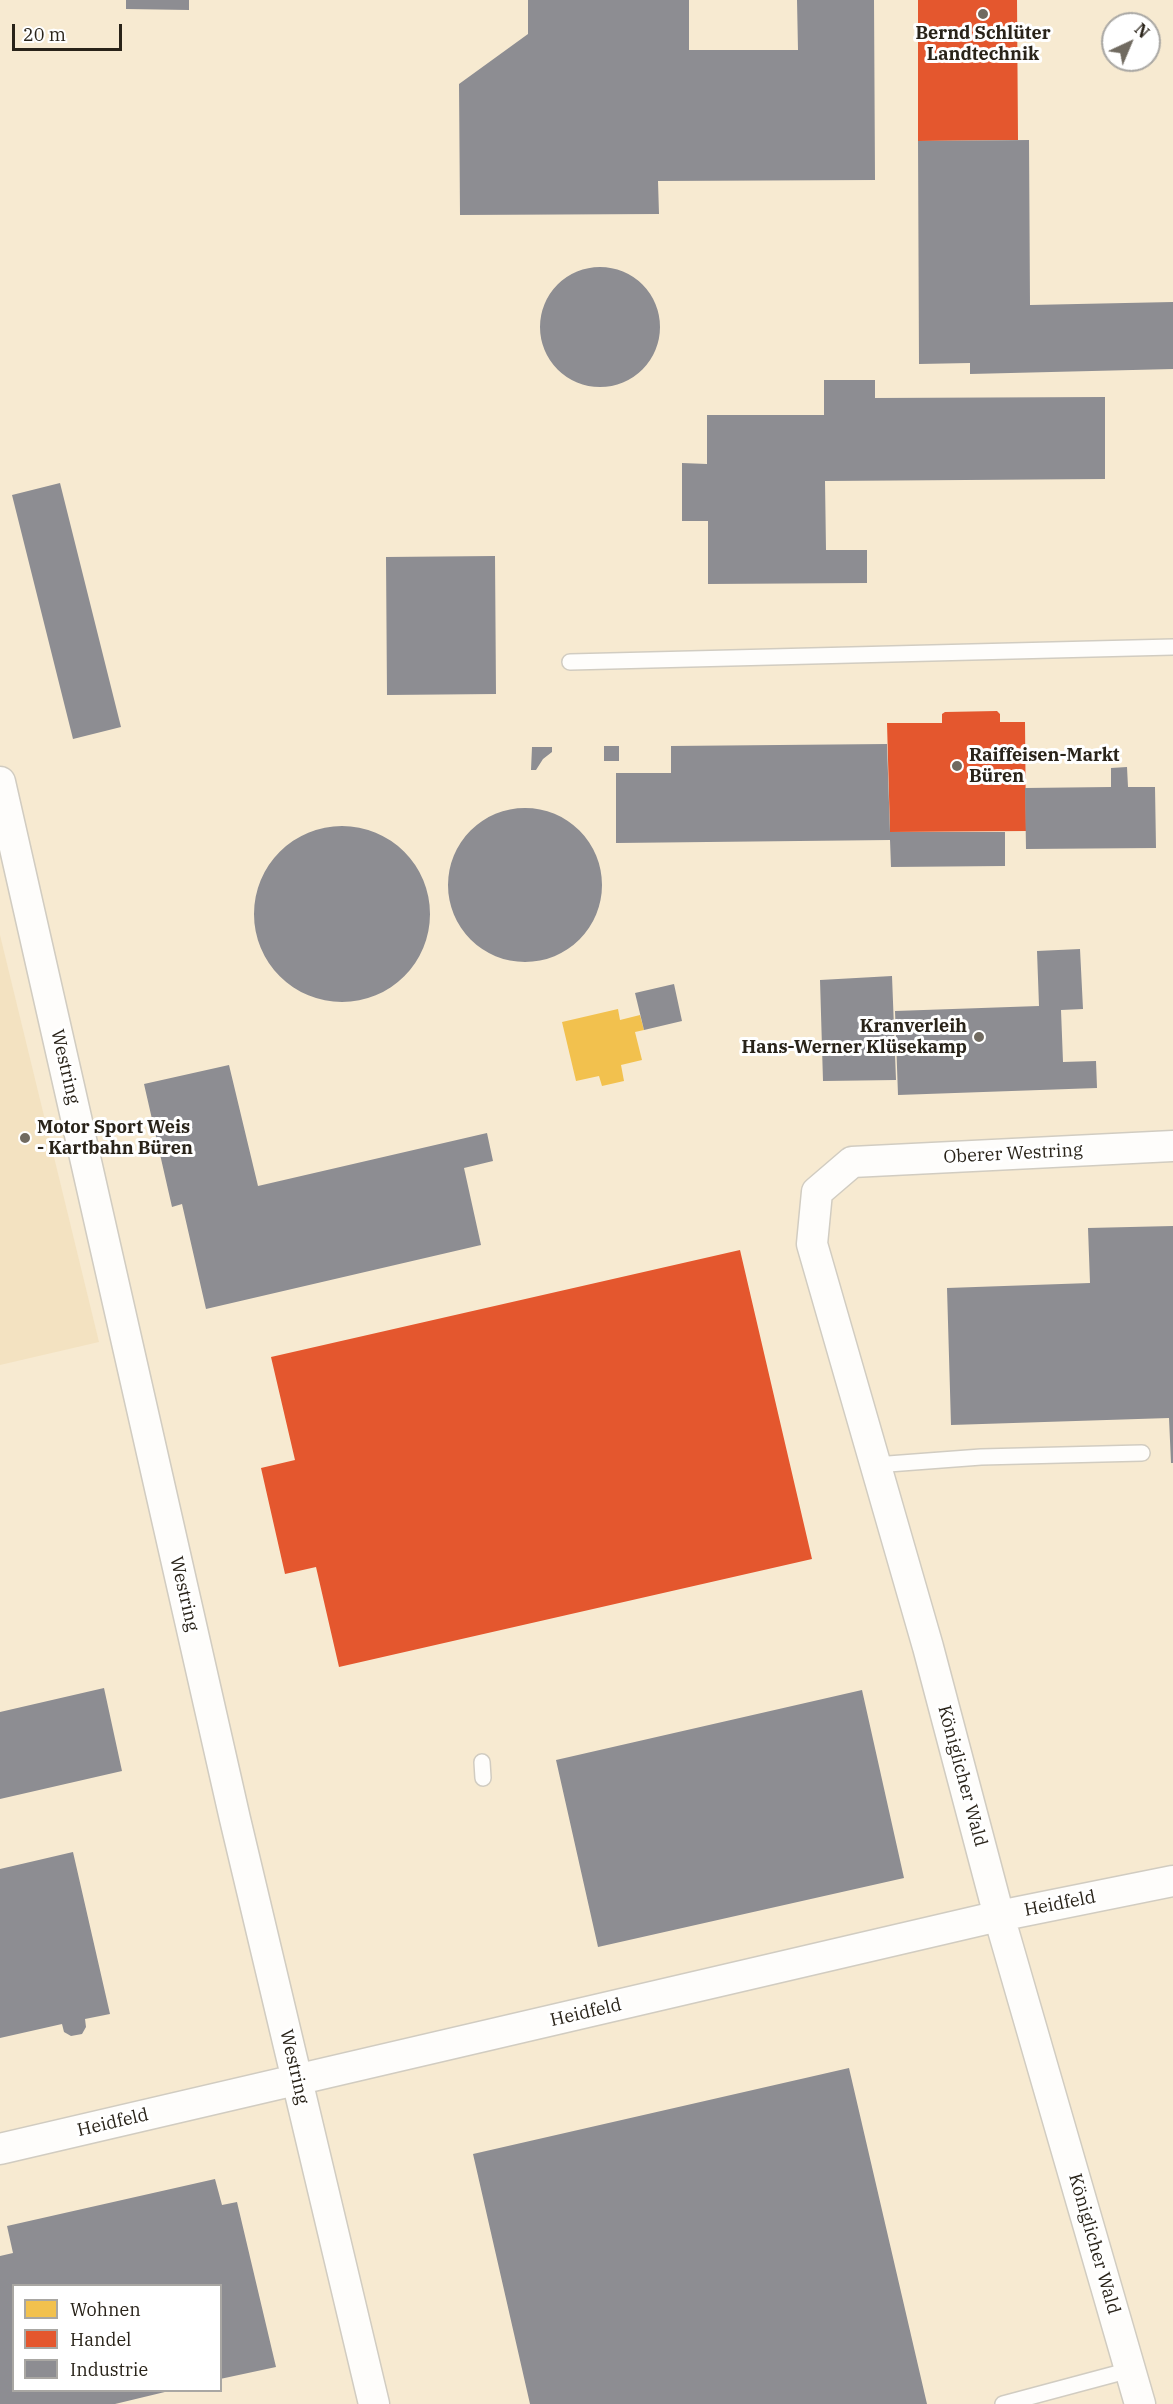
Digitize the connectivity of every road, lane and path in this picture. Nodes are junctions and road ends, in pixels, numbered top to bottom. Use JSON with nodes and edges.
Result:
{"nodes":[{"id":1,"x":1173,"y":647,"type":"edge"},
{"id":2,"x":570,"y":662,"type":"dead end"},
{"id":3,"x":0,"y":782,"type":"edge"},
{"id":4,"x":1173,"y":1146,"type":"edge"},
{"id":5,"x":852,"y":1162,"type":"joint"},
{"id":6,"x":1142,"y":1453,"type":"dead end"},
{"id":7,"x":875,"y":1465,"type":"junction"},
{"id":8,"x":482,"y":1762,"type":"dead end"},
{"id":9,"x":483,"y":1778,"type":"dead end"},
{"id":10,"x":1173,"y":1881,"type":"edge"},
{"id":11,"x":999,"y":1916,"type":"junction"},
{"id":12,"x":297,"y":2081,"type":"junction"},
{"id":13,"x":0,"y":2149,"type":"edge"},
{"id":14,"x":1130,"y":2370,"type":"junction"},
{"id":15,"x":374,"y":2404,"type":"edge"},
{"id":16,"x":1003,"y":2404,"type":"edge"},
{"id":17,"x":1140,"y":2404,"type":"edge"}],
"edges":[{"from":1,"to":2,"type":"lane"},
{"from":3,"to":12,"type":"street","name":"Westring"},
{"from":4,"to":5,"type":"street","name":"Oberer Westring"},
{"from":5,"to":7,"type":"street","name":"Königlicher Wald"},
{"from":6,"to":7,"type":"lane"},
{"from":7,"to":11,"type":"street","name":"Königlicher Wald"},
{"from":8,"to":9,"type":"lane"},
{"from":10,"to":11,"type":"street","name":"Heidfeld"},
{"from":11,"to":12,"type":"street","name":"Heidfeld"},
{"from":11,"to":14,"type":"street","name":"Königlicher Wald"},
{"from":12,"to":13,"type":"street","name":"Heidfeld"},
{"from":12,"to":15,"type":"street","name":"Westring"},
{"from":14,"to":16,"type":"lane"},
{"from":14,"to":17,"type":"street","name":"Königlicher Wald"}]}
